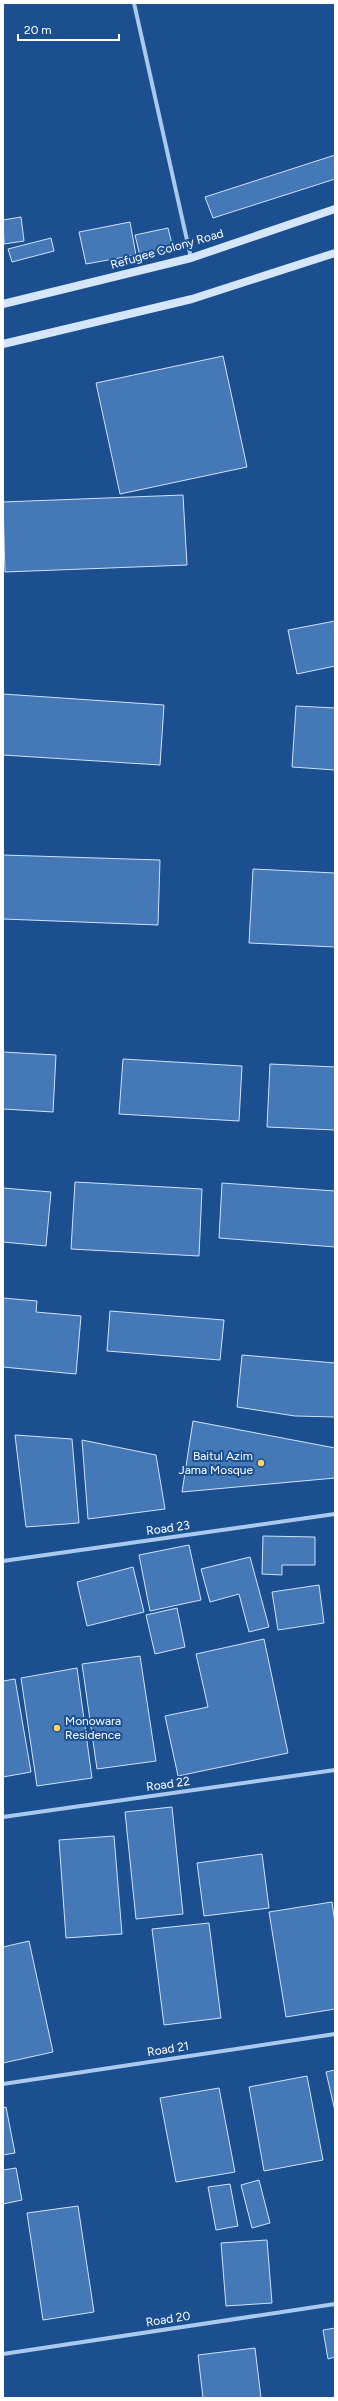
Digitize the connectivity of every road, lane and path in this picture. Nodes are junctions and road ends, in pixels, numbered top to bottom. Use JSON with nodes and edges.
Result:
{"nodes":[{"id":1,"x":134,"y":3,"type":"edge"},
{"id":2,"x":335,"y":208,"type":"edge"},
{"id":3,"x":335,"y":253,"type":"edge"},
{"id":4,"x":191,"y":258,"type":"junction"},
{"id":5,"x":3,"y":304,"type":"edge"},
{"id":6,"x":3,"y":344,"type":"edge"},
{"id":7,"x":335,"y":1514,"type":"edge"},
{"id":8,"x":3,"y":1561,"type":"edge"},
{"id":9,"x":335,"y":1770,"type":"edge"},
{"id":10,"x":3,"y":1817,"type":"edge"},
{"id":11,"x":335,"y":2034,"type":"edge"},
{"id":12,"x":3,"y":2084,"type":"edge"},
{"id":13,"x":335,"y":2304,"type":"edge"},
{"id":14,"x":3,"y":2354,"type":"edge"}],
"edges":[{"from":1,"to":4,"type":"street"},
{"from":2,"to":4,"type":"main road","name":"Refugee Colony Road"},
{"from":3,"to":6,"type":"main road"},
{"from":4,"to":5,"type":"main road","name":"Refugee Colony Road"},
{"from":7,"to":8,"type":"street","name":"Road 23"},
{"from":9,"to":10,"type":"street","name":"Road 22"},
{"from":11,"to":12,"type":"street","name":"Road 21"},
{"from":13,"to":14,"type":"street","name":"Road 20"}]}
